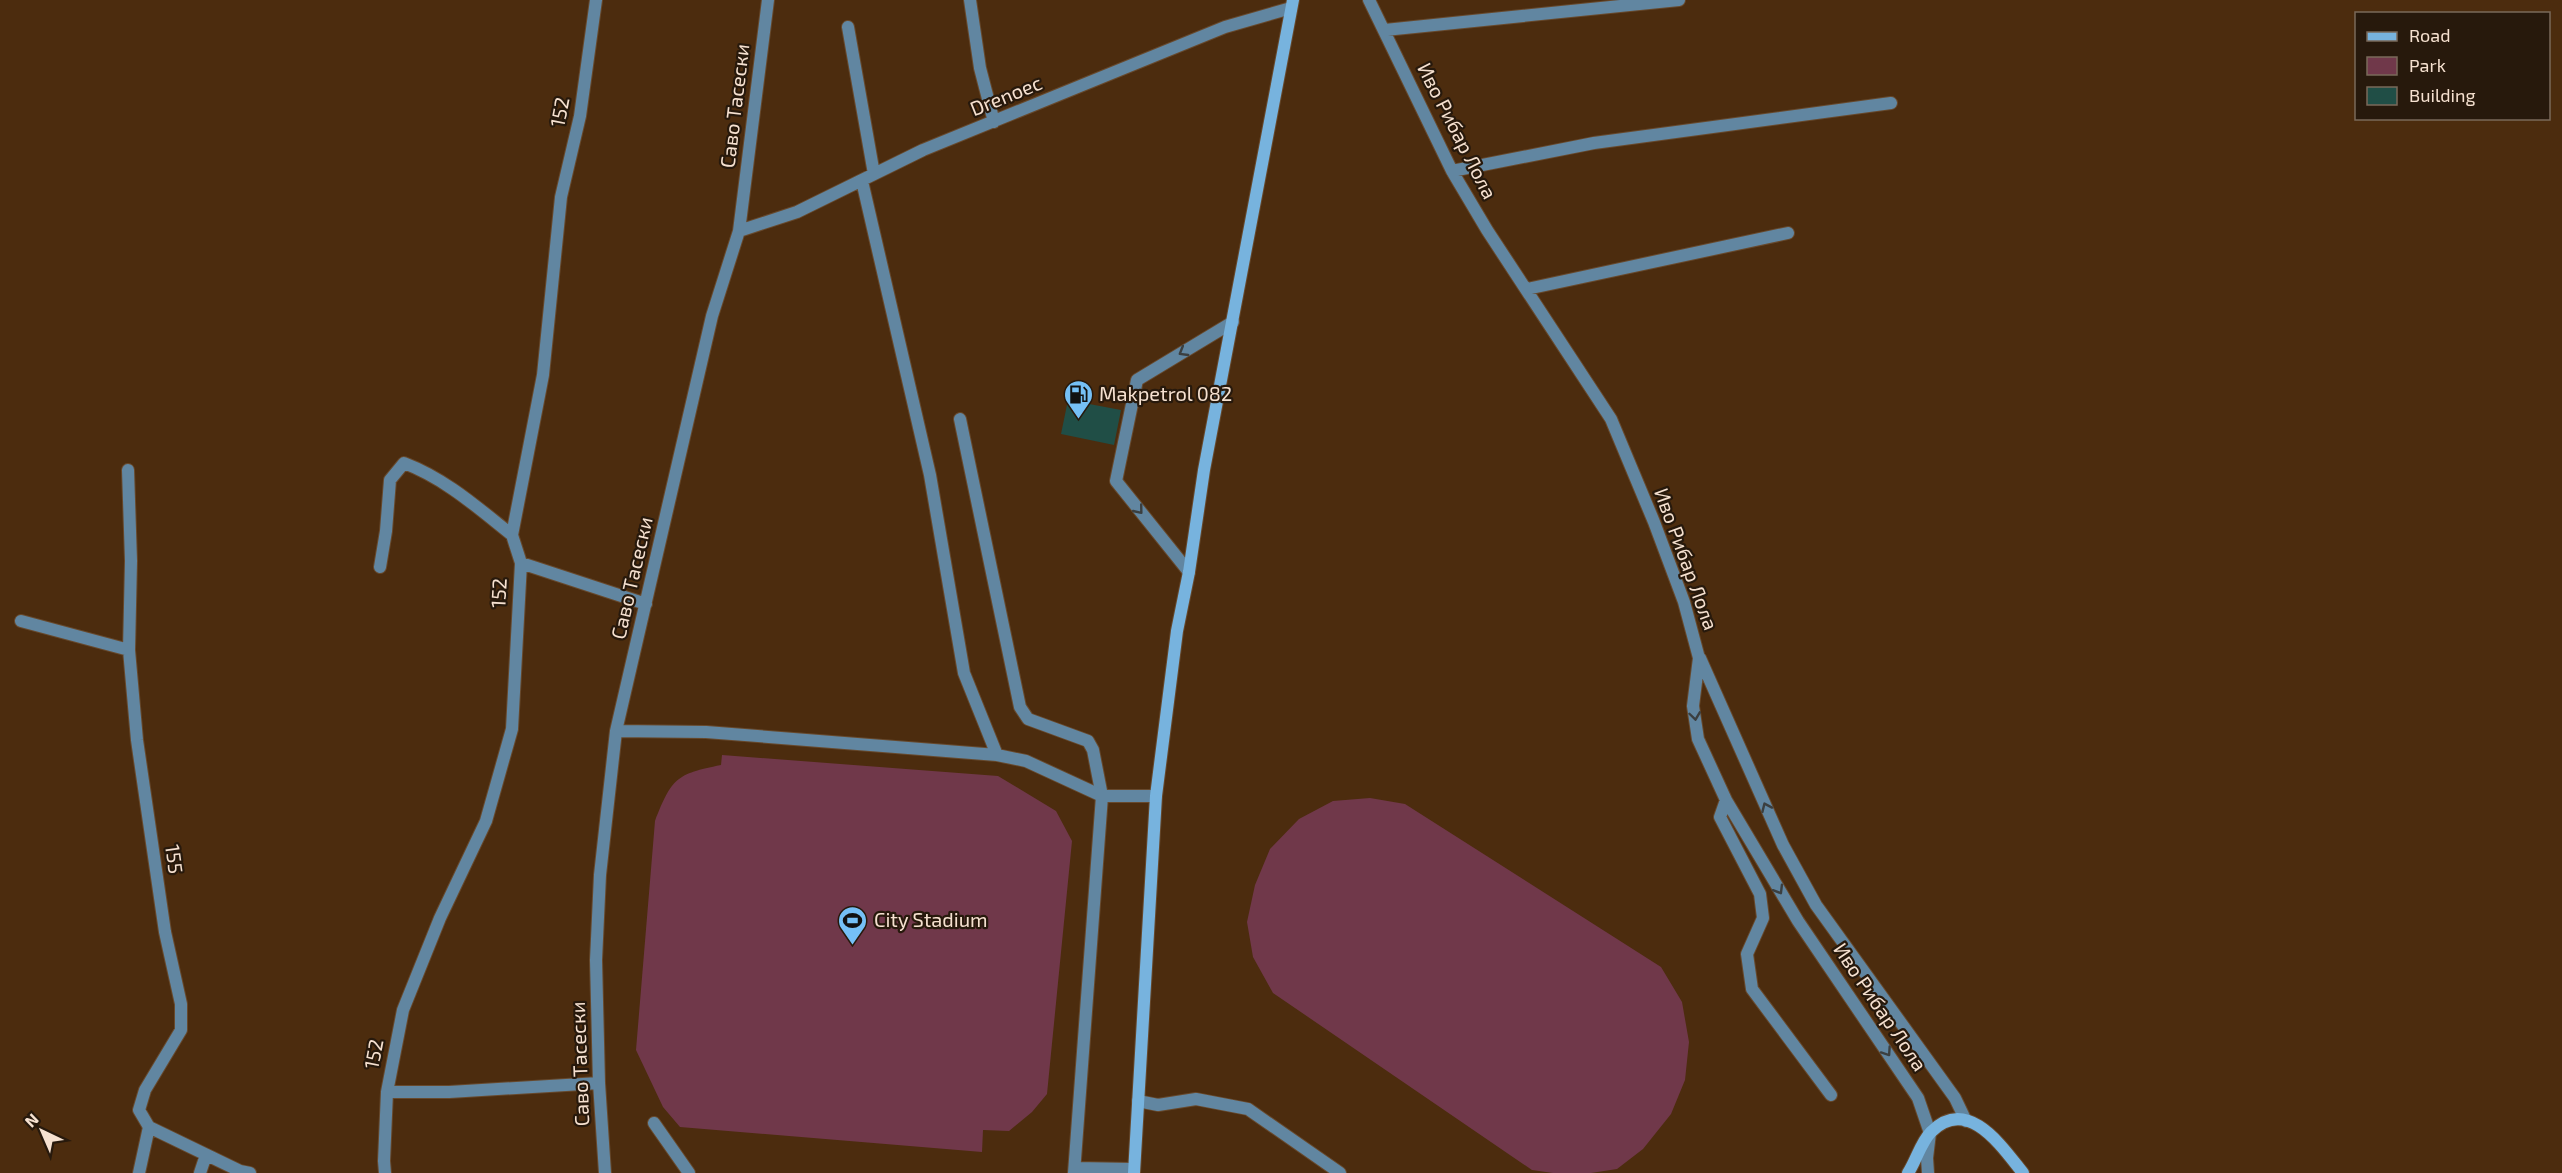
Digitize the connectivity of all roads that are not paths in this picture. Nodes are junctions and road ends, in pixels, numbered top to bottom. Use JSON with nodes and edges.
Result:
{"nodes":[{"id":1,"x":596,"y":0,"type":"edge"},
{"id":2,"x":768,"y":0,"type":"edge"},
{"id":3,"x":970,"y":0,"type":"edge"},
{"id":4,"x":1369,"y":0,"type":"edge"},
{"id":5,"x":1679,"y":0,"type":"edge"},
{"id":6,"x":1292,"y":4,"type":"edge"},
{"id":7,"x":848,"y":27,"type":"dead end"},
{"id":8,"x":1385,"y":30,"type":"junction"},
{"id":9,"x":1891,"y":103,"type":"dead end"},
{"id":10,"x":994,"y":122,"type":"junction"},
{"id":11,"x":1452,"y":171,"type":"junction"},
{"id":12,"x":874,"y":174,"type":"junction"},
{"id":13,"x":862,"y":181,"type":"junction"},
{"id":14,"x":739,"y":231,"type":"junction"},
{"id":15,"x":1788,"y":233,"type":"dead end"},
{"id":16,"x":1527,"y":289,"type":"junction"},
{"id":17,"x":1233,"y":322,"type":"junction"},
{"id":18,"x":960,"y":419,"type":"dead end"},
{"id":19,"x":128,"y":470,"type":"dead end"},
{"id":20,"x":512,"y":535,"type":"junction"},
{"id":21,"x":521,"y":562,"type":"junction"},
{"id":22,"x":380,"y":567,"type":"dead end"},
{"id":23,"x":1189,"y":572,"type":"junction"},
{"id":24,"x":646,"y":604,"type":"junction"},
{"id":25,"x":21,"y":621,"type":"dead end"},
{"id":26,"x":129,"y":650,"type":"junction"},
{"id":27,"x":1699,"y":658,"type":"junction"},
{"id":28,"x":616,"y":731,"type":"junction"},
{"id":29,"x":996,"y":755,"type":"junction"},
{"id":30,"x":1102,"y":796,"type":"junction"},
{"id":31,"x":1155,"y":796,"type":"junction"},
{"id":32,"x":1726,"y":800,"type":"junction"},
{"id":33,"x":599,"y":1083,"type":"junction"},
{"id":34,"x":387,"y":1092,"type":"junction"},
{"id":35,"x":1831,"y":1095,"type":"dead end"},
{"id":36,"x":1137,"y":1101,"type":"junction"},
{"id":37,"x":1966,"y":1120,"type":"junction"},
{"id":38,"x":654,"y":1123,"type":"dead end"},
{"id":39,"x":149,"y":1127,"type":"junction"},
{"id":40,"x":1930,"y":1133,"type":"junction"},
{"id":41,"x":206,"y":1155,"type":"junction"},
{"id":42,"x":1075,"y":1170,"type":"edge"},
{"id":43,"x":2018,"y":1171,"type":"edge"},
{"id":44,"x":1133,"y":1172,"type":"edge"},
{"id":45,"x":139,"y":1173,"type":"edge"},
{"id":46,"x":200,"y":1173,"type":"edge"},
{"id":47,"x":250,"y":1173,"type":"edge"},
{"id":48,"x":386,"y":1173,"type":"edge"},
{"id":49,"x":605,"y":1173,"type":"edge"},
{"id":50,"x":689,"y":1173,"type":"edge"},
{"id":51,"x":1340,"y":1173,"type":"edge"},
{"id":52,"x":1908,"y":1173,"type":"edge"},
{"id":53,"x":1928,"y":1173,"type":"edge"}],
"edges":[{"from":1,"to":20,"type":"street","name":"152"},
{"from":2,"to":14,"type":"street","name":"Саво Тасески"},
{"from":3,"to":10,"type":"street"},
{"from":4,"to":8,"type":"street","name":"Иво Рибар Лола"},
{"from":5,"to":8,"type":"street"},
{"from":6,"to":10,"type":"street","name":"Drenoec"},
{"from":6,"to":17,"type":"main road"},
{"from":7,"to":12,"type":"street"},
{"from":8,"to":11,"type":"street","name":"Иво Рибар Лола"},
{"from":9,"to":11,"type":"street"},
{"from":10,"to":12,"type":"street","name":"Drenoec"},
{"from":11,"to":16,"type":"street","name":"Иво Рибар Лола"},
{"from":12,"to":13,"type":"street","name":"Drenoec"},
{"from":13,"to":14,"type":"street","name":"Drenoec"},
{"from":13,"to":29,"type":"street"},
{"from":14,"to":24,"type":"street","name":"Саво Тасески"},
{"from":15,"to":16,"type":"street"},
{"from":16,"to":27,"type":"street","name":"Иво Рибар Лола"},
{"from":17,"to":23,"type":"main road"},
{"from":17,"to":23,"type":"street","one_way":true},
{"from":18,"to":30,"type":"street"},
{"from":19,"to":26,"type":"street","name":"155"},
{"from":20,"to":21,"type":"street","name":"152"},
{"from":20,"to":22,"type":"street"},
{"from":21,"to":24,"type":"street"},
{"from":21,"to":34,"type":"street","name":"152"},
{"from":23,"to":31,"type":"main road"},
{"from":24,"to":28,"type":"street","name":"Саво Тасески"},
{"from":25,"to":26,"type":"street"},
{"from":26,"to":39,"type":"street","name":"155"},
{"from":27,"to":32,"type":"street","name":"Иво Рибар Лола","one_way":true},
{"from":37,"to":27,"type":"street","one_way":true},
{"from":28,"to":29,"type":"street"},
{"from":28,"to":33,"type":"street","name":"Саво Тасески"},
{"from":29,"to":30,"type":"street"},
{"from":30,"to":31,"type":"street"},
{"from":30,"to":42,"type":"street"},
{"from":31,"to":36,"type":"main road"},
{"from":32,"to":35,"type":"street"},
{"from":32,"to":40,"type":"street","name":"Иво Рибар Лола","one_way":true},
{"from":33,"to":34,"type":"street"},
{"from":33,"to":49,"type":"street","name":"Саво Тасески"},
{"from":34,"to":48,"type":"street","name":"152"},
{"from":36,"to":44,"type":"main road"},
{"from":36,"to":51,"type":"street"},
{"from":37,"to":40,"type":"main road"},
{"from":37,"to":43,"type":"main road"},
{"from":38,"to":50,"type":"street"},
{"from":39,"to":41,"type":"street"},
{"from":39,"to":45,"type":"street"},
{"from":40,"to":52,"type":"main road"},
{"from":40,"to":53,"type":"street","name":"Иво Рибар Лола"},
{"from":41,"to":46,"type":"street"},
{"from":41,"to":47,"type":"street"},
{"from":42,"to":44,"type":"street"}]}
